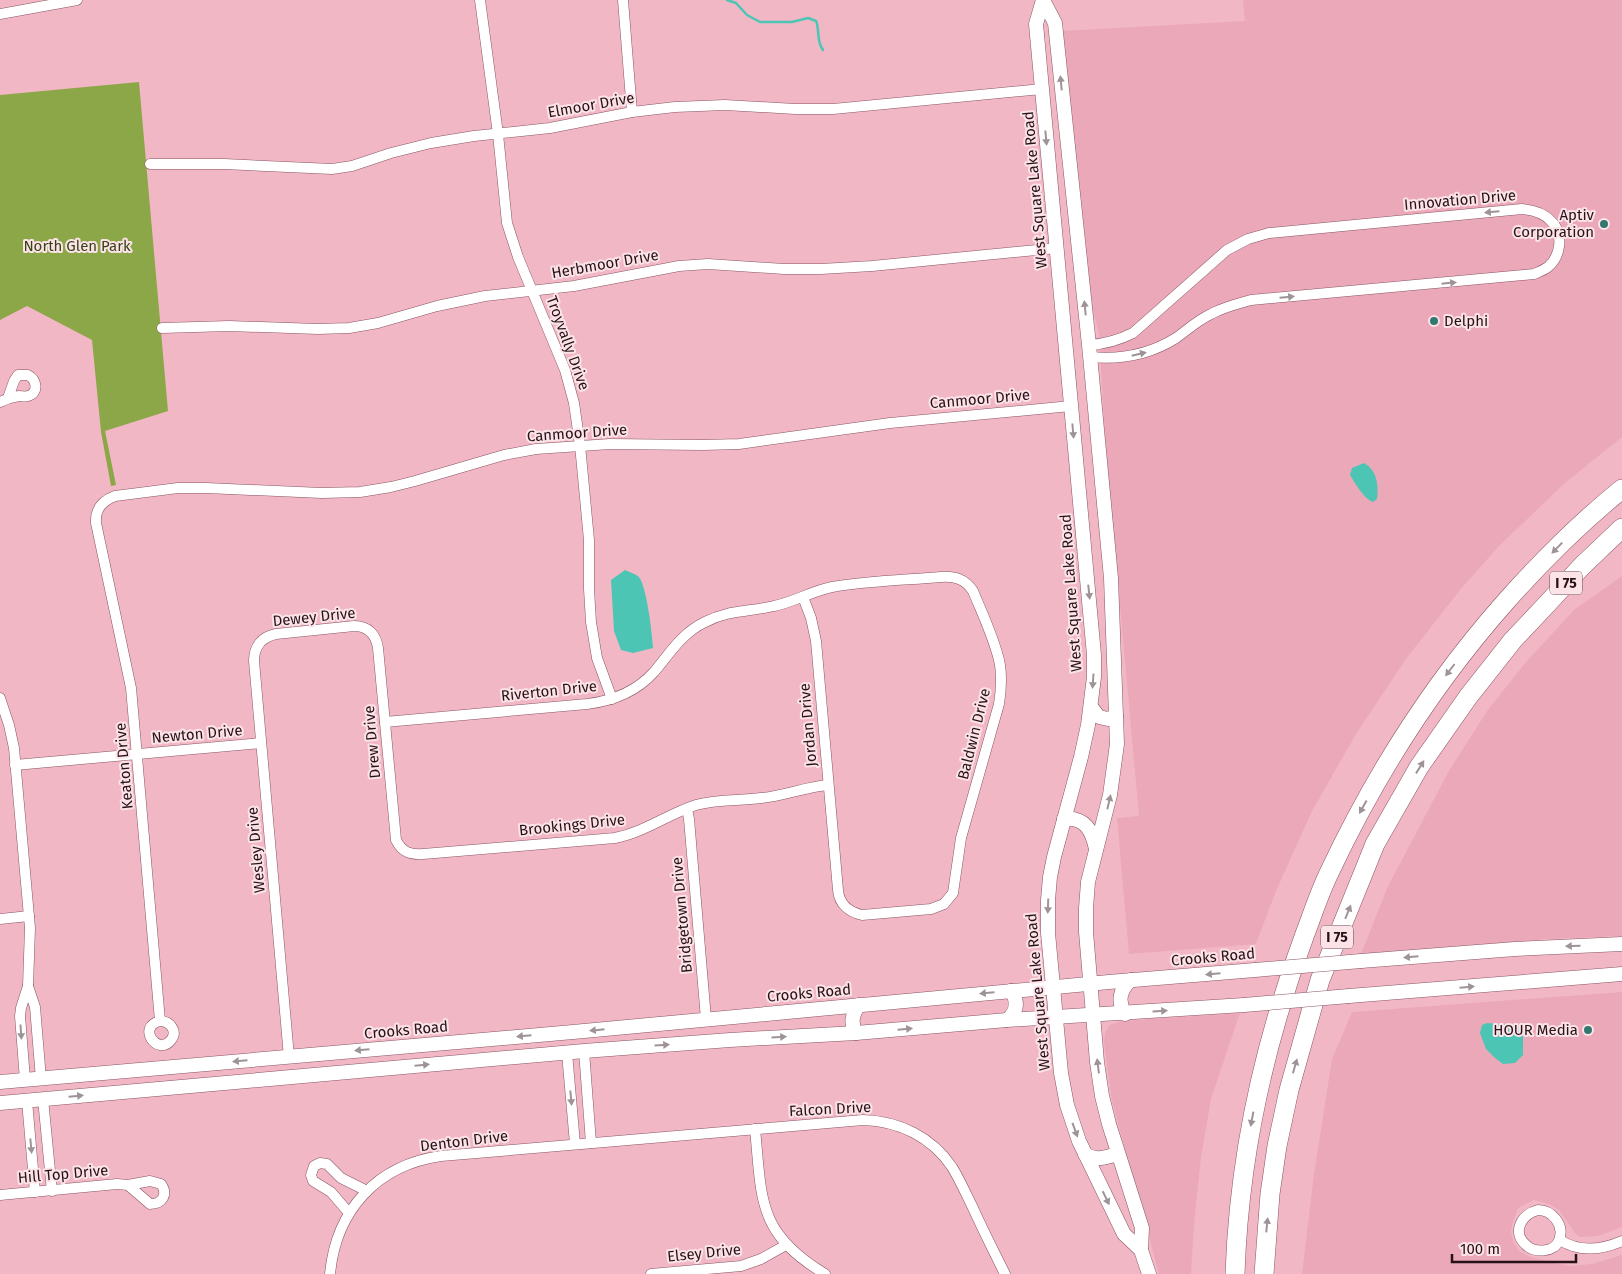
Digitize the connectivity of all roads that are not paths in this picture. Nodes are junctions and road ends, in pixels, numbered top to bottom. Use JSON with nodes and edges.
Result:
{"nodes":[{"id":1,"x":77,"y":0,"type":"edge"},
{"id":2,"x":480,"y":0,"type":"edge"},
{"id":3,"x":623,"y":0,"type":"edge"},
{"id":4,"x":1043,"y":0,"type":"edge"},
{"id":5,"x":0,"y":14,"type":"edge"},
{"id":6,"x":1038,"y":52,"type":"junction"},
{"id":7,"x":1058,"y":56,"type":"junction"},
{"id":8,"x":1042,"y":89,"type":"junction"},
{"id":9,"x":632,"y":112,"type":"junction"},
{"id":10,"x":498,"y":134,"type":"junction"},
{"id":11,"x":150,"y":164,"type":"dead end"},
{"id":12,"x":1057,"y":248,"type":"junction"},
{"id":13,"x":532,"y":290,"type":"junction"},
{"id":14,"x":162,"y":328,"type":"dead end"},
{"id":15,"x":1066,"y":347,"type":"junction"},
{"id":16,"x":1090,"y":351,"type":"junction"},
{"id":17,"x":1071,"y":406,"type":"junction"},
{"id":18,"x":580,"y":445,"type":"junction"},
{"id":19,"x":1622,"y":489,"type":"edge"},
{"id":20,"x":96,"y":513,"type":"joint"},
{"id":21,"x":1082,"y":519,"type":"junction"},
{"id":22,"x":1106,"y":523,"type":"junction"},
{"id":23,"x":1622,"y":528,"type":"edge"},
{"id":24,"x":803,"y":597,"type":"junction"},
{"id":25,"x":371,"y":632,"type":"joint"},
{"id":26,"x":260,"y":642,"type":"joint"},
{"id":27,"x":0,"y":698,"type":"edge"},
{"id":28,"x":612,"y":699,"type":"junction"},
{"id":29,"x":1091,"y":707,"type":"junction"},
{"id":30,"x":1116,"y":716,"type":"junction"},
{"id":31,"x":385,"y":722,"type":"junction"},
{"id":32,"x":262,"y":744,"type":"junction"},
{"id":33,"x":138,"y":754,"type":"junction"},
{"id":34,"x":15,"y":765,"type":"junction"},
{"id":35,"x":828,"y":785,"type":"junction"},
{"id":36,"x":687,"y":809,"type":"junction"},
{"id":37,"x":1064,"y":819,"type":"junction"},
{"id":38,"x":403,"y":850,"type":"joint"},
{"id":39,"x":1096,"y":850,"type":"junction"},
{"id":40,"x":948,"y":901,"type":"joint"},
{"id":41,"x":29,"y":916,"type":"junction"},
{"id":42,"x":0,"y":919,"type":"edge"},
{"id":43,"x":1622,"y":944,"type":"edge"},
{"id":44,"x":1622,"y":974,"type":"edge"},
{"id":45,"x":1132,"y":980,"type":"junction"},
{"id":46,"x":1091,"y":983,"type":"junction"},
{"id":47,"x":28,"y":986,"type":"junction"},
{"id":48,"x":1053,"y":987,"type":"junction"},
{"id":49,"x":1011,"y":991,"type":"junction"},
{"id":50,"x":859,"y":1005,"type":"junction"},
{"id":51,"x":1125,"y":1014,"type":"junction"},
{"id":52,"x":1094,"y":1016,"type":"junction"},
{"id":53,"x":1056,"y":1017,"type":"junction"},
{"id":54,"x":709,"y":1018,"type":"junction"},
{"id":55,"x":1007,"y":1020,"type":"junction"},
{"id":56,"x":160,"y":1021,"type":"dead end"},
{"id":57,"x":573,"y":1032,"type":"junction"},
{"id":58,"x":856,"y":1033,"type":"junction"},
{"id":59,"x":706,"y":1042,"type":"junction"},
{"id":60,"x":584,"y":1051,"type":"junction"},
{"id":61,"x":567,"y":1052,"type":"junction"},
{"id":62,"x":291,"y":1056,"type":"junction"},
{"id":63,"x":286,"y":1077,"type":"junction"},
{"id":64,"x":41,"y":1079,"type":"junction"},
{"id":65,"x":25,"y":1080,"type":"junction"},
{"id":66,"x":0,"y":1082,"type":"edge"},
{"id":67,"x":43,"y":1099,"type":"junction"},
{"id":68,"x":27,"y":1101,"type":"junction"},
{"id":69,"x":0,"y":1103,"type":"edge"},
{"id":70,"x":755,"y":1129,"type":"junction"},
{"id":71,"x":592,"y":1143,"type":"junction"},
{"id":72,"x":575,"y":1144,"type":"junction"},
{"id":73,"x":1085,"y":1154,"type":"junction"},
{"id":74,"x":1118,"y":1154,"type":"junction"},
{"id":75,"x":128,"y":1185,"type":"dead end"},
{"id":76,"x":52,"y":1190,"type":"junction"},
{"id":77,"x":35,"y":1192,"type":"junction"},
{"id":78,"x":366,"y":1192,"type":"junction"},
{"id":79,"x":0,"y":1195,"type":"edge"},
{"id":80,"x":349,"y":1213,"type":"junction"},
{"id":81,"x":1560,"y":1240,"type":"junction"},
{"id":82,"x":1622,"y":1241,"type":"edge"},
{"id":83,"x":786,"y":1245,"type":"junction"},
{"id":84,"x":1141,"y":1250,"type":"junction"},
{"id":85,"x":330,"y":1274,"type":"edge"},
{"id":86,"x":651,"y":1274,"type":"edge"},
{"id":87,"x":825,"y":1274,"type":"edge"},
{"id":88,"x":1005,"y":1274,"type":"edge"},
{"id":89,"x":1149,"y":1274,"type":"edge"},
{"id":90,"x":1235,"y":1274,"type":"edge"},
{"id":91,"x":1264,"y":1274,"type":"edge"}],
"edges":[{"from":1,"to":5,"type":"street"},
{"from":2,"to":10,"type":"street","name":"Troyvally Drive"},
{"from":3,"to":9,"type":"street"},
{"from":4,"to":6,"type":"main road","name":"West Square Lake Road"},
{"from":4,"to":7,"type":"main road","name":"West Square Lake Road"},
{"from":6,"to":7,"type":"main road"},
{"from":6,"to":8,"type":"main road","name":"West Square Lake Road"},
{"from":16,"to":7,"type":"main road","name":"West Square Lake Road","one_way":true},
{"from":8,"to":9,"type":"street","name":"Elmoor Drive"},
{"from":8,"to":12,"type":"main road","name":"West Square Lake Road","one_way":true},
{"from":9,"to":10,"type":"street","name":"Elmoor Drive"},
{"from":10,"to":11,"type":"street","name":"Elmoor Drive"},
{"from":10,"to":13,"type":"street","name":"Troyvally Drive"},
{"from":12,"to":13,"type":"street","name":"Herbmoor Drive"},
{"from":12,"to":15,"type":"main road","name":"West Square Lake Road"},
{"from":13,"to":14,"type":"street","name":"Herbmoor Drive"},
{"from":13,"to":18,"type":"street","name":"Troyvally Drive"},
{"from":15,"to":16,"type":"main road"},
{"from":15,"to":17,"type":"main road","name":"West Square Lake Road"},
{"from":16,"to":16,"type":"street","name":"Innovation Drive","one_way":true},
{"from":16,"to":22,"type":"main road","name":"West Square Lake Road"},
{"from":17,"to":18,"type":"street","name":"Canmoor Drive"},
{"from":17,"to":21,"type":"main road","name":"West Square Lake Road","one_way":true},
{"from":18,"to":20,"type":"street","name":"Canmoor Drive"},
{"from":18,"to":28,"type":"street","name":"Troyvally Drive"},
{"from":19,"to":90,"type":"highway","number":"I 75","one_way":true},
{"from":20,"to":33,"type":"street","name":"Keaton Drive"},
{"from":21,"to":22,"type":"main road"},
{"from":21,"to":29,"type":"main road","name":"West Square Lake Road","one_way":true},
{"from":22,"to":30,"type":"main road","name":"West Square Lake Road"},
{"from":91,"to":23,"type":"highway","number":"I 75","one_way":true},
{"from":24,"to":28,"type":"street","name":"Riverton Drive"},
{"from":24,"to":35,"type":"street","name":"Jordan Drive"},
{"from":24,"to":40,"type":"street","name":"Baldwin Drive"},
{"from":25,"to":26,"type":"street","name":"Dewey Drive"},
{"from":25,"to":31,"type":"street","name":"Drew Drive"},
{"from":26,"to":32,"type":"street","name":"Wesley Drive"},
{"from":27,"to":34,"type":"street"},
{"from":28,"to":31,"type":"street","name":"Riverton Drive"},
{"from":29,"to":30,"type":"main road"},
{"from":29,"to":37,"type":"main road","name":"West Square Lake Road"},
{"from":39,"to":30,"type":"main road","name":"West Square Lake Road","one_way":true},
{"from":31,"to":38,"type":"street","name":"Drew Drive"},
{"from":32,"to":33,"type":"street","name":"Newton Drive"},
{"from":32,"to":62,"type":"street","name":"Wesley Drive"},
{"from":33,"to":34,"type":"street","name":"Newton Drive"},
{"from":33,"to":56,"type":"street","name":"Keaton Drive"},
{"from":34,"to":41,"type":"street"},
{"from":35,"to":36,"type":"street","name":"Brookings Drive"},
{"from":35,"to":40,"type":"street","name":"Jordan Drive"},
{"from":36,"to":38,"type":"street","name":"Brookings Drive"},
{"from":36,"to":54,"type":"street","name":"Bridgetown Drive"},
{"from":37,"to":39,"type":"main road"},
{"from":37,"to":48,"type":"main road","name":"West Square Lake Road","one_way":true},
{"from":39,"to":46,"type":"main road","name":"West Square Lake Road"},
{"from":41,"to":42,"type":"street"},
{"from":41,"to":47,"type":"street"},
{"from":43,"to":45,"type":"main road","name":"Crooks Road","one_way":true,"bridge":true},
{"from":51,"to":44,"type":"main road","one_way":true,"bridge":true},
{"from":45,"to":46,"type":"main road","name":"Crooks Road"},
{"from":45,"to":51,"type":"main road"},
{"from":46,"to":48,"type":"main road","name":"Crooks Road"},
{"from":46,"to":52,"type":"main road","name":"West Square Lake Road"},
{"from":47,"to":64,"type":"street"},
{"from":47,"to":65,"type":"street","one_way":true},
{"from":48,"to":49,"type":"main road","name":"Crooks Road"},
{"from":48,"to":53,"type":"main road","name":"West Square Lake Road"},
{"from":49,"to":50,"type":"main road","name":"Crooks Road","one_way":true},
{"from":49,"to":55,"type":"main road"},
{"from":50,"to":54,"type":"main road","name":"Crooks Road"},
{"from":50,"to":58,"type":"main road"},
{"from":51,"to":52,"type":"main road"},
{"from":52,"to":53,"type":"main road"},
{"from":74,"to":52,"type":"main road","name":"West Square Lake Road","one_way":true},
{"from":53,"to":55,"type":"main road"},
{"from":53,"to":73,"type":"main road","name":"West Square Lake Road","one_way":true},
{"from":54,"to":57,"type":"main road","name":"Crooks Road","one_way":true},
{"from":54,"to":59,"type":"main road"},
{"from":58,"to":55,"type":"main road","one_way":true},
{"from":57,"to":61,"type":"main road"},
{"from":57,"to":62,"type":"main road","name":"Crooks Road","one_way":true},
{"from":59,"to":58,"type":"main road","one_way":true},
{"from":60,"to":59,"type":"main road","one_way":true},
{"from":60,"to":61,"type":"main road"},
{"from":60,"to":71,"type":"street"},
{"from":63,"to":61,"type":"main road","one_way":true},
{"from":61,"to":72,"type":"street","one_way":true},
{"from":62,"to":63,"type":"main road"},
{"from":62,"to":64,"type":"main road","name":"Crooks Road","one_way":true},
{"from":67,"to":63,"type":"main road","one_way":true},
{"from":64,"to":65,"type":"main road","name":"Crooks Road"},
{"from":65,"to":66,"type":"main road","name":"Crooks Road"},
{"from":67,"to":68,"type":"main road"},
{"from":67,"to":76,"type":"street"},
{"from":68,"to":69,"type":"main road"},
{"from":68,"to":77,"type":"street","one_way":true},
{"from":70,"to":71,"type":"street","name":"Falcon Drive"},
{"from":70,"to":83,"type":"street"},
{"from":70,"to":88,"type":"street","name":"Falcon Drive"},
{"from":71,"to":72,"type":"street","name":"Falcon Drive"},
{"from":72,"to":78,"type":"street","name":"Denton Drive"},
{"from":73,"to":74,"type":"main road"},
{"from":73,"to":84,"type":"main road","name":"West Square Lake Road","one_way":true},
{"from":74,"to":84,"type":"main road","name":"West Square Lake Road"},
{"from":75,"to":76,"type":"street","name":"Hill Top Drive"},
{"from":76,"to":77,"type":"street","name":"Hill Top Drive"},
{"from":77,"to":79,"type":"street","name":"Hill Top Drive"},
{"from":78,"to":80,"type":"street","name":"Denton Drive"},
{"from":78,"to":80,"type":"street"},
{"from":80,"to":85,"type":"street","name":"Denton Drive"},
{"from":81,"to":81,"type":"street"},
{"from":81,"to":82,"type":"street"},
{"from":83,"to":86,"type":"street","name":"Elsey Drive"},
{"from":83,"to":87,"type":"street"},
{"from":84,"to":89,"type":"main road","name":"West Square Lake Road"}]}
